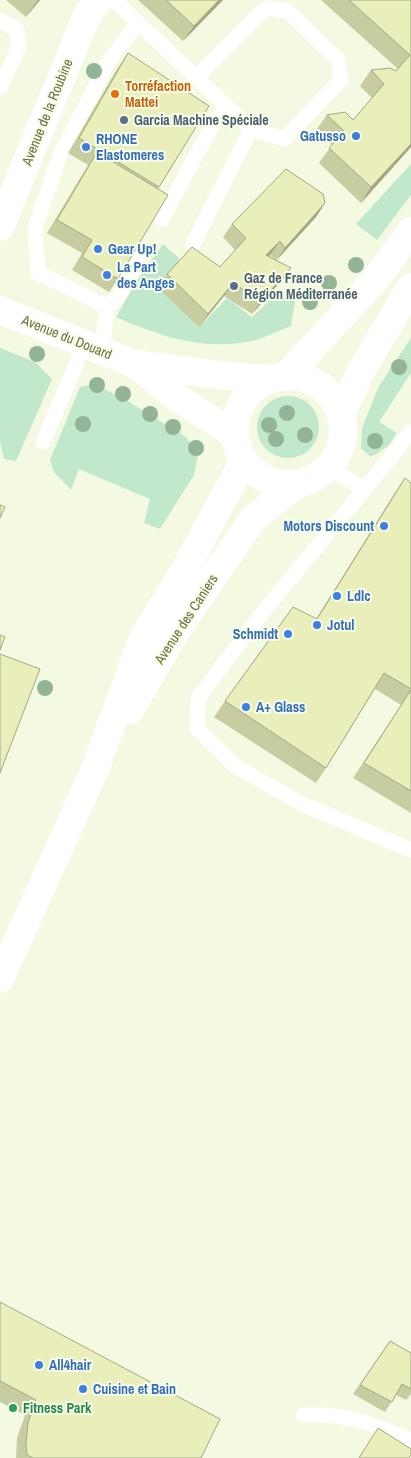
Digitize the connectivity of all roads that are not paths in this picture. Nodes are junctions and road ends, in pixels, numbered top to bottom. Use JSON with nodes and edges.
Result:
{"nodes":[{"id":1,"x":99,"y":0,"type":"edge"},
{"id":2,"x":114,"y":0,"type":"edge"},
{"id":3,"x":0,"y":20,"type":"edge"},
{"id":4,"x":138,"y":23,"type":"junction"},
{"id":5,"x":197,"y":78,"type":"junction"},
{"id":6,"x":0,"y":88,"type":"edge"},
{"id":7,"x":227,"y":106,"type":"junction"},
{"id":8,"x":251,"y":129,"type":"junction"},
{"id":9,"x":162,"y":219,"type":"edge"},
{"id":10,"x":0,"y":227,"type":"edge"},
{"id":11,"x":411,"y":231,"type":"edge"},
{"id":12,"x":193,"y":244,"type":"dead end"},
{"id":13,"x":142,"y":253,"type":"edge"},
{"id":14,"x":411,"y":287,"type":"edge"},
{"id":15,"x":107,"y":307,"type":"junction"},
{"id":16,"x":0,"y":310,"type":"edge"},
{"id":17,"x":92,"y":347,"type":"junction"},
{"id":18,"x":135,"y":364,"type":"junction"},
{"id":19,"x":279,"y":377,"type":"junction"},
{"id":20,"x":341,"y":414,"type":"junction"},
{"id":21,"x":411,"y":432,"type":"edge"},
{"id":22,"x":235,"y":435,"type":"junction"},
{"id":23,"x":43,"y":442,"type":"dead end"},
{"id":24,"x":244,"y":461,"type":"junction"},
{"id":25,"x":330,"y":467,"type":"junction"},
{"id":26,"x":297,"y":484,"type":"junction"},
{"id":27,"x":364,"y":490,"type":"junction"},
{"id":28,"x":95,"y":770,"type":"junction"},
{"id":29,"x":411,"y":850,"type":"edge"},
{"id":30,"x":7,"y":945,"type":"edge"},
{"id":31,"x":0,"y":979,"type":"edge"},
{"id":32,"x":303,"y":1415,"type":"dead end"},
{"id":33,"x":411,"y":1440,"type":"edge"}],
"edges":[{"from":1,"to":10,"type":"street","name":"Avenue de la Roubine"},
{"from":2,"to":4,"type":"lane"},
{"from":3,"to":6,"type":"lane"},
{"from":4,"to":5,"type":"lane"},
{"from":4,"to":15,"type":"lane"},
{"from":5,"to":7,"type":"lane"},
{"from":5,"to":8,"type":"lane"},
{"from":7,"to":8,"type":"lane"},
{"from":7,"to":9,"type":"lane"},
{"from":8,"to":12,"type":"lane"},
{"from":11,"to":19,"type":"street"},
{"from":13,"to":15,"type":"lane"},
{"from":14,"to":20,"type":"street"},
{"from":15,"to":17,"type":"lane"},
{"from":16,"to":17,"type":"street","name":"Avenue du Douard"},
{"from":17,"to":18,"type":"street","name":"Avenue du Douard"},
{"from":17,"to":23,"type":"lane"},
{"from":18,"to":19,"type":"street","name":"Avenue du Douard"},
{"from":18,"to":22,"type":"street","name":"Avenue du Douard"},
{"from":19,"to":20,"type":"street"},
{"from":19,"to":22,"type":"street"},
{"from":20,"to":25,"type":"street"},
{"from":21,"to":27,"type":"lane"},
{"from":22,"to":24,"type":"street"},
{"from":24,"to":26,"type":"street"},
{"from":24,"to":28,"type":"street","name":"Avenue des Caniers"},
{"from":25,"to":26,"type":"street"},
{"from":25,"to":27,"type":"lane"},
{"from":26,"to":28,"type":"street","name":"Avenue des Caniers"},
{"from":27,"to":29,"type":"lane"},
{"from":28,"to":30,"type":"street","name":"Avenue des Caniers"},
{"from":30,"to":31,"type":"street","name":"Avenue des Caniers"},
{"from":32,"to":33,"type":"lane"}]}
